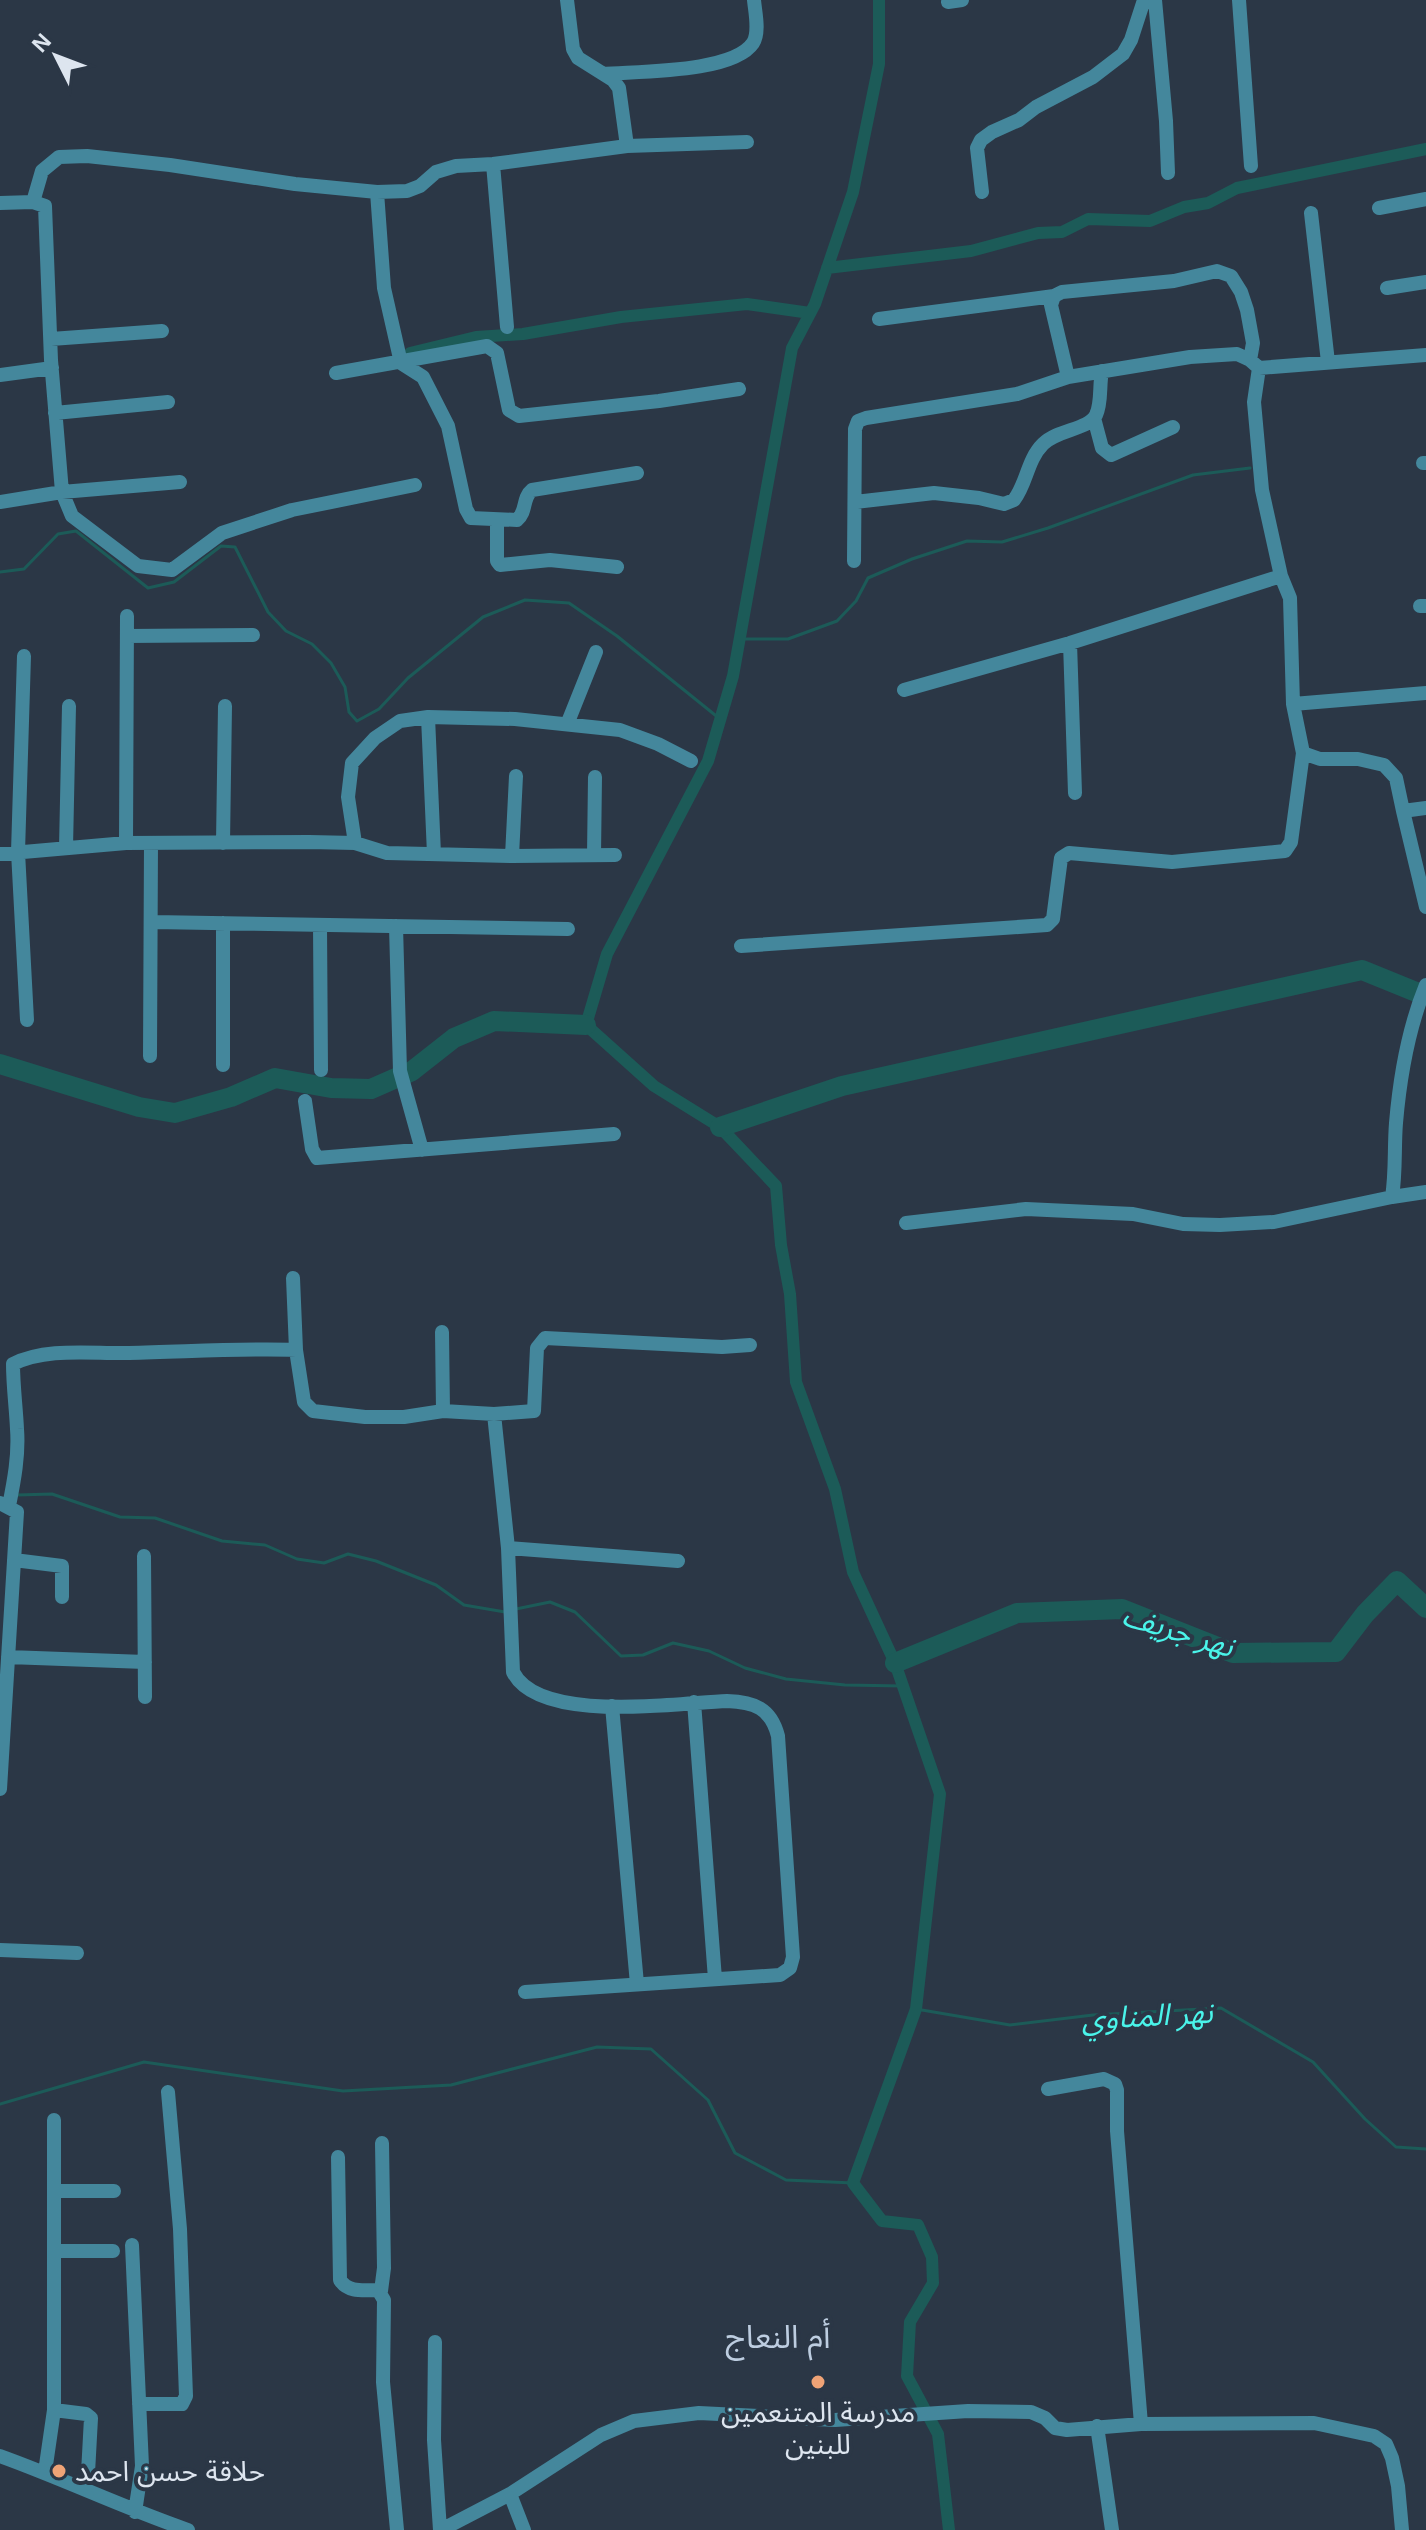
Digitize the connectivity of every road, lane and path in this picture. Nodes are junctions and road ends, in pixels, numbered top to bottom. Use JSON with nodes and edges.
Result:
{"nodes":[{"id":1,"x":567,"y":0,"type":"edge"},
{"id":2,"x":754,"y":0,"type":"edge"},
{"id":3,"x":1239,"y":0,"type":"edge"},
{"id":4,"x":1144,"y":2,"type":"edge"},
{"id":5,"x":603,"y":74,"type":"junction"},
{"id":6,"x":747,"y":142,"type":"dead end"},
{"id":7,"x":627,"y":146,"type":"junction"},
{"id":8,"x":493,"y":164,"type":"junction"},
{"id":9,"x":1251,"y":166,"type":"dead end"},
{"id":10,"x":1168,"y":173,"type":"dead end"},
{"id":11,"x":377,"y":192,"type":"junction"},
{"id":12,"x":982,"y":192,"type":"dead end"},
{"id":13,"x":1426,"y":199,"type":"edge"},
{"id":14,"x":33,"y":202,"type":"junction"},
{"id":15,"x":0,"y":203,"type":"edge"},
{"id":16,"x":1379,"y":208,"type":"dead end"},
{"id":17,"x":1311,"y":213,"type":"dead end"},
{"id":18,"x":1426,"y":282,"type":"edge"},
{"id":19,"x":1387,"y":288,"type":"dead end"},
{"id":20,"x":1054,"y":296,"type":"junction"},
{"id":21,"x":879,"y":319,"type":"dead end"},
{"id":22,"x":507,"y":327,"type":"dead end"},
{"id":23,"x":162,"y":331,"type":"dead end"},
{"id":24,"x":51,"y":339,"type":"junction"},
{"id":25,"x":1426,"y":355,"type":"edge"},
{"id":26,"x":1328,"y":362,"type":"junction"},
{"id":27,"x":401,"y":363,"type":"junction"},
{"id":28,"x":1254,"y":364,"type":"junction"},
{"id":29,"x":52,"y":368,"type":"junction"},
{"id":30,"x":1102,"y":371,"type":"junction"},
{"id":31,"x":336,"y":373,"type":"dead end"},
{"id":32,"x":0,"y":375,"type":"edge"},
{"id":33,"x":1068,"y":377,"type":"junction"},
{"id":34,"x":739,"y":389,"type":"dead end"},
{"id":35,"x":168,"y":402,"type":"dead end"},
{"id":36,"x":55,"y":413,"type":"junction"},
{"id":37,"x":1094,"y":418,"type":"junction"},
{"id":38,"x":1173,"y":427,"type":"dead end"},
{"id":39,"x":637,"y":473,"type":"dead end"},
{"id":40,"x":180,"y":482,"type":"dead end"},
{"id":41,"x":415,"y":485,"type":"dead end"},
{"id":42,"x":62,"y":492,"type":"junction"},
{"id":43,"x":0,"y":502,"type":"edge"},
{"id":44,"x":855,"y":502,"type":"junction"},
{"id":45,"x":497,"y":520,"type":"junction"},
{"id":46,"x":854,"y":561,"type":"dead end"},
{"id":47,"x":617,"y":567,"type":"dead end"},
{"id":48,"x":1281,"y":576,"type":"junction"},
{"id":49,"x":127,"y":616,"type":"dead end"},
{"id":50,"x":253,"y":635,"type":"dead end"},
{"id":51,"x":127,"y":636,"type":"junction"},
{"id":52,"x":1070,"y":643,"type":"junction"},
{"id":53,"x":596,"y":652,"type":"dead end"},
{"id":54,"x":24,"y":656,"type":"dead end"},
{"id":55,"x":904,"y":690,"type":"dead end"},
{"id":56,"x":1426,"y":693,"type":"edge"},
{"id":57,"x":1293,"y":704,"type":"junction"},
{"id":58,"x":69,"y":706,"type":"dead end"},
{"id":59,"x":225,"y":706,"type":"dead end"},
{"id":60,"x":428,"y":717,"type":"junction"},
{"id":61,"x":568,"y":722,"type":"junction"},
{"id":62,"x":1303,"y":753,"type":"junction"},
{"id":63,"x":691,"y":761,"type":"dead end"},
{"id":64,"x":516,"y":776,"type":"dead end"},
{"id":65,"x":595,"y":777,"type":"dead end"},
{"id":66,"x":1075,"y":793,"type":"dead end"},
{"id":67,"x":1426,"y":808,"type":"edge"},
{"id":68,"x":1403,"y":811,"type":"junction"},
{"id":69,"x":126,"y":843,"type":"junction"},
{"id":70,"x":151,"y":843,"type":"junction"},
{"id":71,"x":223,"y":843,"type":"junction"},
{"id":72,"x":355,"y":843,"type":"junction"},
{"id":73,"x":66,"y":848,"type":"junction"},
{"id":74,"x":18,"y":852,"type":"junction"},
{"id":75,"x":0,"y":854,"type":"edge"},
{"id":76,"x":434,"y":854,"type":"junction"},
{"id":77,"x":594,"y":855,"type":"junction"},
{"id":78,"x":615,"y":855,"type":"dead end"},
{"id":79,"x":512,"y":856,"type":"junction"},
{"id":80,"x":1426,"y":907,"type":"edge"},
{"id":81,"x":153,"y":922,"type":"junction"},
{"id":82,"x":223,"y":923,"type":"junction"},
{"id":83,"x":320,"y":925,"type":"junction"},
{"id":84,"x":396,"y":926,"type":"junction"},
{"id":85,"x":568,"y":929,"type":"dead end"},
{"id":86,"x":741,"y":946,"type":"dead end"},
{"id":87,"x":1426,"y":985,"type":"edge"},
{"id":88,"x":27,"y":1020,"type":"dead end"},
{"id":89,"x":150,"y":1056,"type":"dead end"},
{"id":90,"x":223,"y":1065,"type":"dead end"},
{"id":91,"x":321,"y":1070,"type":"dead end"},
{"id":92,"x":305,"y":1101,"type":"dead end"},
{"id":93,"x":614,"y":1134,"type":"dead end"},
{"id":94,"x":422,"y":1150,"type":"junction"},
{"id":95,"x":1426,"y":1192,"type":"edge"},
{"id":96,"x":1392,"y":1197,"type":"junction"},
{"id":97,"x":906,"y":1223,"type":"dead end"},
{"id":98,"x":293,"y":1278,"type":"dead end"},
{"id":99,"x":442,"y":1332,"type":"dead end"},
{"id":100,"x":750,"y":1345,"type":"dead end"},
{"id":101,"x":296,"y":1350,"type":"junction"},
{"id":102,"x":443,"y":1411,"type":"junction"},
{"id":103,"x":494,"y":1414,"type":"junction"},
{"id":104,"x":5,"y":1504,"type":"edge"},
{"id":105,"x":508,"y":1548,"type":"junction"},
{"id":106,"x":144,"y":1556,"type":"dead end"},
{"id":107,"x":14,"y":1560,"type":"junction"},
{"id":108,"x":678,"y":1561,"type":"dead end"},
{"id":109,"x":62,"y":1597,"type":"dead end"},
{"id":110,"x":8,"y":1657,"type":"junction"},
{"id":111,"x":145,"y":1662,"type":"junction"},
{"id":112,"x":145,"y":1697,"type":"dead end"},
{"id":113,"x":694,"y":1702,"type":"junction"},
{"id":114,"x":612,"y":1706,"type":"junction"},
{"id":115,"x":2,"y":1738,"type":"edge"},
{"id":116,"x":0,"y":1789,"type":"edge"},
{"id":117,"x":0,"y":1950,"type":"edge"},
{"id":118,"x":77,"y":1953,"type":"dead end"},
{"id":119,"x":715,"y":1979,"type":"junction"},
{"id":120,"x":637,"y":1984,"type":"junction"},
{"id":121,"x":525,"y":1992,"type":"dead end"},
{"id":122,"x":1048,"y":2089,"type":"dead end"},
{"id":123,"x":168,"y":2092,"type":"dead end"},
{"id":124,"x":54,"y":2120,"type":"dead end"},
{"id":125,"x":382,"y":2143,"type":"dead end"},
{"id":126,"x":338,"y":2157,"type":"dead end"},
{"id":127,"x":55,"y":2191,"type":"junction"},
{"id":128,"x":114,"y":2191,"type":"dead end"},
{"id":129,"x":132,"y":2245,"type":"dead end"},
{"id":130,"x":54,"y":2251,"type":"junction"},
{"id":131,"x":113,"y":2251,"type":"dead end"},
{"id":132,"x":381,"y":2291,"type":"junction"},
{"id":133,"x":435,"y":2342,"type":"dead end"},
{"id":134,"x":139,"y":2404,"type":"junction"},
{"id":135,"x":54,"y":2410,"type":"junction"},
{"id":136,"x":1141,"y":2424,"type":"junction"},
{"id":137,"x":1097,"y":2426,"type":"junction"},
{"id":138,"x":0,"y":2456,"type":"edge"},
{"id":139,"x":45,"y":2472,"type":"junction"},
{"id":140,"x":88,"y":2473,"type":"dead end"},
{"id":141,"x":510,"y":2494,"type":"junction"},
{"id":142,"x":135,"y":2512,"type":"junction"},
{"id":143,"x":188,"y":2530,"type":"edge"},
{"id":144,"x":397,"y":2530,"type":"edge"},
{"id":145,"x":440,"y":2530,"type":"edge"},
{"id":146,"x":524,"y":2530,"type":"edge"},
{"id":147,"x":1112,"y":2530,"type":"edge"},
{"id":148,"x":1402,"y":2530,"type":"edge"}],
"edges":[{"from":1,"to":5,"type":"street"},
{"from":2,"to":5,"type":"street"},
{"from":3,"to":9,"type":"street"},
{"from":4,"to":10,"type":"street"},
{"from":4,"to":12,"type":"street"},
{"from":5,"to":7,"type":"street"},
{"from":6,"to":7,"type":"street"},
{"from":7,"to":8,"type":"street"},
{"from":8,"to":11,"type":"street"},
{"from":8,"to":22,"type":"street"},
{"from":11,"to":14,"type":"street"},
{"from":11,"to":27,"type":"street"},
{"from":13,"to":16,"type":"street"},
{"from":14,"to":15,"type":"street"},
{"from":14,"to":24,"type":"street"},
{"from":17,"to":26,"type":"street"},
{"from":18,"to":19,"type":"street"},
{"from":20,"to":21,"type":"street"},
{"from":20,"to":28,"type":"street"},
{"from":20,"to":33,"type":"street"},
{"from":23,"to":24,"type":"street"},
{"from":24,"to":29,"type":"street"},
{"from":25,"to":26,"type":"street"},
{"from":26,"to":28,"type":"street"},
{"from":27,"to":31,"type":"street"},
{"from":27,"to":34,"type":"street"},
{"from":27,"to":45,"type":"street"},
{"from":28,"to":30,"type":"street"},
{"from":28,"to":48,"type":"street"},
{"from":29,"to":32,"type":"street"},
{"from":29,"to":36,"type":"street"},
{"from":30,"to":33,"type":"street"},
{"from":30,"to":37,"type":"street"},
{"from":33,"to":44,"type":"street"},
{"from":35,"to":36,"type":"street"},
{"from":36,"to":42,"type":"street"},
{"from":37,"to":38,"type":"street"},
{"from":37,"to":44,"type":"street"},
{"from":39,"to":45,"type":"street"},
{"from":40,"to":42,"type":"street"},
{"from":41,"to":42,"type":"street"},
{"from":42,"to":43,"type":"street"},
{"from":44,"to":46,"type":"street"},
{"from":45,"to":47,"type":"street"},
{"from":48,"to":52,"type":"street"},
{"from":48,"to":57,"type":"street"},
{"from":49,"to":51,"type":"street"},
{"from":50,"to":51,"type":"street"},
{"from":51,"to":69,"type":"street"},
{"from":52,"to":55,"type":"street"},
{"from":52,"to":66,"type":"street"},
{"from":53,"to":61,"type":"street"},
{"from":54,"to":74,"type":"street"},
{"from":56,"to":57,"type":"street"},
{"from":57,"to":62,"type":"street"},
{"from":58,"to":73,"type":"street"},
{"from":59,"to":71,"type":"street"},
{"from":60,"to":61,"type":"street"},
{"from":60,"to":72,"type":"street"},
{"from":60,"to":76,"type":"street"},
{"from":61,"to":63,"type":"street"},
{"from":62,"to":68,"type":"street"},
{"from":62,"to":86,"type":"street"},
{"from":64,"to":79,"type":"street"},
{"from":65,"to":77,"type":"street"},
{"from":67,"to":68,"type":"street"},
{"from":68,"to":80,"type":"street"},
{"from":69,"to":70,"type":"street"},
{"from":69,"to":73,"type":"street"},
{"from":70,"to":71,"type":"street"},
{"from":70,"to":81,"type":"street"},
{"from":71,"to":72,"type":"street"},
{"from":72,"to":76,"type":"street"},
{"from":73,"to":74,"type":"street"},
{"from":74,"to":75,"type":"street"},
{"from":74,"to":88,"type":"street"},
{"from":76,"to":79,"type":"street"},
{"from":77,"to":78,"type":"street"},
{"from":77,"to":79,"type":"street"},
{"from":81,"to":82,"type":"street"},
{"from":81,"to":89,"type":"street"},
{"from":82,"to":83,"type":"street"},
{"from":82,"to":90,"type":"street"},
{"from":83,"to":84,"type":"street"},
{"from":83,"to":91,"type":"street"},
{"from":84,"to":85,"type":"street"},
{"from":84,"to":94,"type":"street"},
{"from":87,"to":96,"type":"street"},
{"from":92,"to":94,"type":"street"},
{"from":93,"to":94,"type":"street"},
{"from":95,"to":96,"type":"street"},
{"from":96,"to":97,"type":"street"},
{"from":98,"to":101,"type":"street"},
{"from":99,"to":102,"type":"street"},
{"from":100,"to":103,"type":"street"},
{"from":101,"to":102,"type":"street"},
{"from":101,"to":104,"type":"street"},
{"from":102,"to":103,"type":"street"},
{"from":103,"to":105,"type":"street"},
{"from":104,"to":107,"type":"street"},
{"from":105,"to":108,"type":"street"},
{"from":105,"to":114,"type":"street"},
{"from":106,"to":111,"type":"street"},
{"from":107,"to":109,"type":"street"},
{"from":107,"to":110,"type":"street"},
{"from":110,"to":111,"type":"street"},
{"from":110,"to":115,"type":"street"},
{"from":111,"to":112,"type":"street"},
{"from":113,"to":114,"type":"street"},
{"from":113,"to":119,"type":"street"},
{"from":113,"to":119,"type":"street"},
{"from":114,"to":120,"type":"street"},
{"from":115,"to":116,"type":"street"},
{"from":117,"to":118,"type":"street"},
{"from":119,"to":120,"type":"street"},
{"from":120,"to":121,"type":"street"},
{"from":122,"to":136,"type":"street"},
{"from":123,"to":134,"type":"street"},
{"from":124,"to":127,"type":"street"},
{"from":125,"to":132,"type":"street"},
{"from":126,"to":132,"type":"street"},
{"from":127,"to":128,"type":"street"},
{"from":127,"to":130,"type":"street"},
{"from":129,"to":134,"type":"street"},
{"from":130,"to":131,"type":"street"},
{"from":130,"to":135,"type":"street"},
{"from":132,"to":144,"type":"street"},
{"from":133,"to":145,"type":"street"},
{"from":134,"to":142,"type":"street"},
{"from":135,"to":139,"type":"street"},
{"from":135,"to":140,"type":"street"},
{"from":136,"to":137,"type":"street"},
{"from":136,"to":148,"type":"street"},
{"from":137,"to":141,"type":"street"},
{"from":137,"to":147,"type":"street"},
{"from":138,"to":139,"type":"street"},
{"from":139,"to":142,"type":"street"},
{"from":141,"to":145,"type":"street"},
{"from":141,"to":146,"type":"street"},
{"from":142,"to":143,"type":"street"}]}
